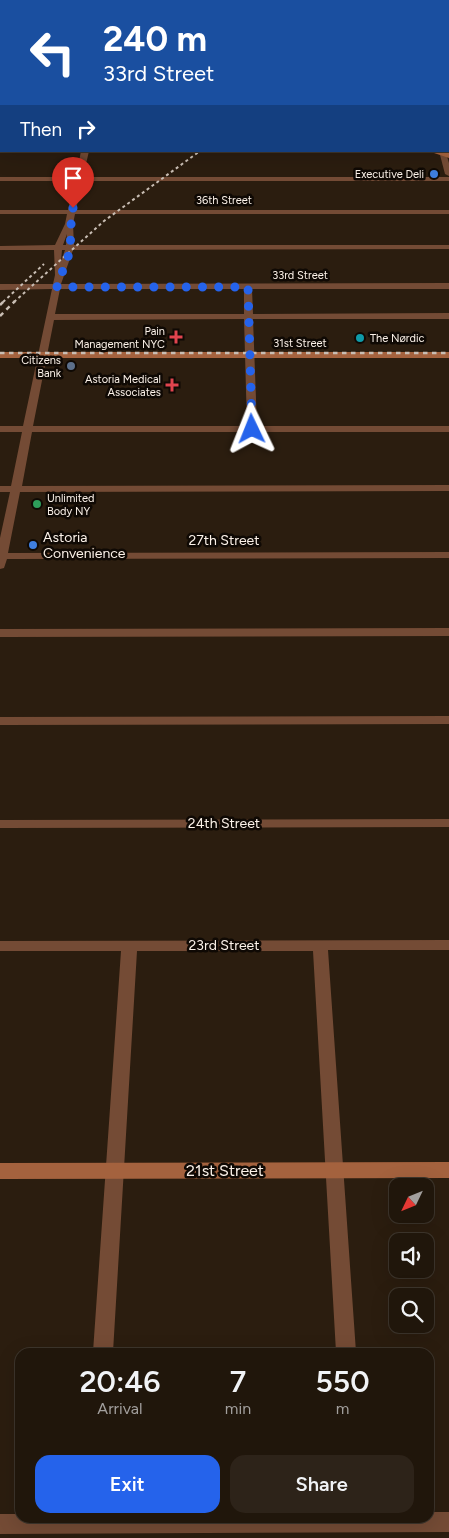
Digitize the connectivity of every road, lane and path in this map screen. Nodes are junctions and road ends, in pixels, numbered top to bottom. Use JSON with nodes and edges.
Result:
{"nodes":[{"id":1,"x":84,"y":152,"type":"edge"},
{"id":2,"x":443,"y":153,"type":"edge"},
{"id":3,"x":449,"y":174,"type":"edge"},
{"id":4,"x":79,"y":179,"type":"junction"},
{"id":5,"x":449,"y":179,"type":"edge"},
{"id":6,"x":0,"y":180,"type":"edge"},
{"id":7,"x":0,"y":212,"type":"edge"},
{"id":8,"x":72,"y":212,"type":"junction"},
{"id":9,"x":449,"y":212,"type":"edge"},
{"id":10,"x":70,"y":224,"type":"junction"},
{"id":11,"x":449,"y":247,"type":"edge"},
{"id":12,"x":0,"y":248,"type":"edge"},
{"id":13,"x":58,"y":248,"type":"junction"},
{"id":14,"x":69,"y":248,"type":"junction"},
{"id":15,"x":59,"y":275,"type":"junction"},
{"id":16,"x":449,"y":286,"type":"edge"},
{"id":17,"x":0,"y":287,"type":"edge"},
{"id":18,"x":57,"y":287,"type":"junction"},
{"id":19,"x":248,"y":287,"type":"junction"},
{"id":20,"x":248,"y":316,"type":"junction"},
{"id":21,"x":449,"y":316,"type":"edge"},
{"id":22,"x":51,"y":317,"type":"junction"},
{"id":23,"x":0,"y":355,"type":"edge"},
{"id":24,"x":43,"y":355,"type":"junction"},
{"id":25,"x":250,"y":355,"type":"junction"},
{"id":26,"x":449,"y":355,"type":"edge"},
{"id":27,"x":28,"y":429,"type":"junction"},
{"id":28,"x":252,"y":429,"type":"junction"},
{"id":29,"x":449,"y":429,"type":"edge"},
{"id":30,"x":0,"y":430,"type":"edge"},
{"id":31,"x":449,"y":488,"type":"edge"},
{"id":32,"x":0,"y":489,"type":"edge"},
{"id":33,"x":17,"y":489,"type":"junction"},
{"id":34,"x":449,"y":555,"type":"edge"},
{"id":35,"x":1,"y":559,"type":"edge"},
{"id":36,"x":0,"y":632,"type":"edge"},
{"id":37,"x":449,"y":632,"type":"edge"},
{"id":38,"x":449,"y":720,"type":"edge"},
{"id":39,"x":0,"y":721,"type":"edge"},
{"id":40,"x":449,"y":823,"type":"edge"},
{"id":41,"x":0,"y":824,"type":"edge"},
{"id":42,"x":320,"y":945,"type":"junction"},
{"id":43,"x":449,"y":945,"type":"edge"},
{"id":44,"x":0,"y":946,"type":"edge"},
{"id":45,"x":129,"y":946,"type":"junction"},
{"id":46,"x":335,"y":1169,"type":"junction"},
{"id":47,"x":449,"y":1170,"type":"edge"},
{"id":48,"x":0,"y":1171,"type":"edge"},
{"id":49,"x":115,"y":1171,"type":"junction"},
{"id":50,"x":103,"y":1348,"type":"edge"},
{"id":51,"x":346,"y":1348,"type":"edge"},
{"id":52,"x":434,"y":1522,"type":"edge"},
{"id":53,"x":449,"y":1522,"type":"edge"},
{"id":54,"x":31,"y":1523,"type":"edge"},
{"id":55,"x":0,"y":1524,"type":"edge"}],
"edges":[{"from":1,"to":4,"type":"street"},
{"from":2,"to":3,"type":"street"},
{"from":4,"to":5,"type":"street"},
{"from":4,"to":6,"type":"street"},
{"from":4,"to":8,"type":"street"},
{"from":7,"to":8,"type":"street","name":"36th Street"},
{"from":8,"to":9,"type":"street","name":"36th Street"},
{"from":8,"to":10,"type":"street"},
{"from":10,"to":13,"type":"street"},
{"from":10,"to":14,"type":"street"},
{"from":11,"to":14,"type":"street"},
{"from":12,"to":13,"type":"street"},
{"from":13,"to":14,"type":"street"},
{"from":13,"to":15,"type":"street"},
{"from":14,"to":15,"type":"street"},
{"from":15,"to":18,"type":"street"},
{"from":16,"to":19,"type":"street","name":"33rd Street"},
{"from":17,"to":18,"type":"street","name":"33rd Street"},
{"from":18,"to":19,"type":"street","name":"33rd Street"},
{"from":18,"to":22,"type":"street"},
{"from":19,"to":20,"type":"street"},
{"from":20,"to":21,"type":"street"},
{"from":20,"to":22,"type":"street"},
{"from":20,"to":25,"type":"street"},
{"from":22,"to":24,"type":"street"},
{"from":23,"to":24,"type":"street","name":"31st Street"},
{"from":24,"to":25,"type":"street","name":"31st Street"},
{"from":24,"to":27,"type":"street"},
{"from":25,"to":26,"type":"street","name":"31st Street"},
{"from":25,"to":28,"type":"street"},
{"from":27,"to":28,"type":"street"},
{"from":27,"to":30,"type":"street"},
{"from":27,"to":33,"type":"street"},
{"from":28,"to":29,"type":"street"},
{"from":31,"to":33,"type":"street"},
{"from":32,"to":33,"type":"street"},
{"from":33,"to":35,"type":"street"},
{"from":34,"to":35,"type":"street","name":"27th Street"},
{"from":36,"to":37,"type":"street"},
{"from":38,"to":39,"type":"street"},
{"from":40,"to":41,"type":"street","name":"24th Street"},
{"from":42,"to":43,"type":"street","name":"23rd Street"},
{"from":42,"to":45,"type":"street","name":"23rd Street"},
{"from":42,"to":46,"type":"street"},
{"from":44,"to":45,"type":"street","name":"23rd Street"},
{"from":45,"to":49,"type":"street"},
{"from":46,"to":47,"type":"street","name":"21st Street"},
{"from":46,"to":49,"type":"street","name":"21st Street"},
{"from":46,"to":51,"type":"street"},
{"from":48,"to":49,"type":"street","name":"21st Street"},
{"from":49,"to":50,"type":"street"},
{"from":52,"to":53,"type":"street"},
{"from":54,"to":55,"type":"street"}]}
